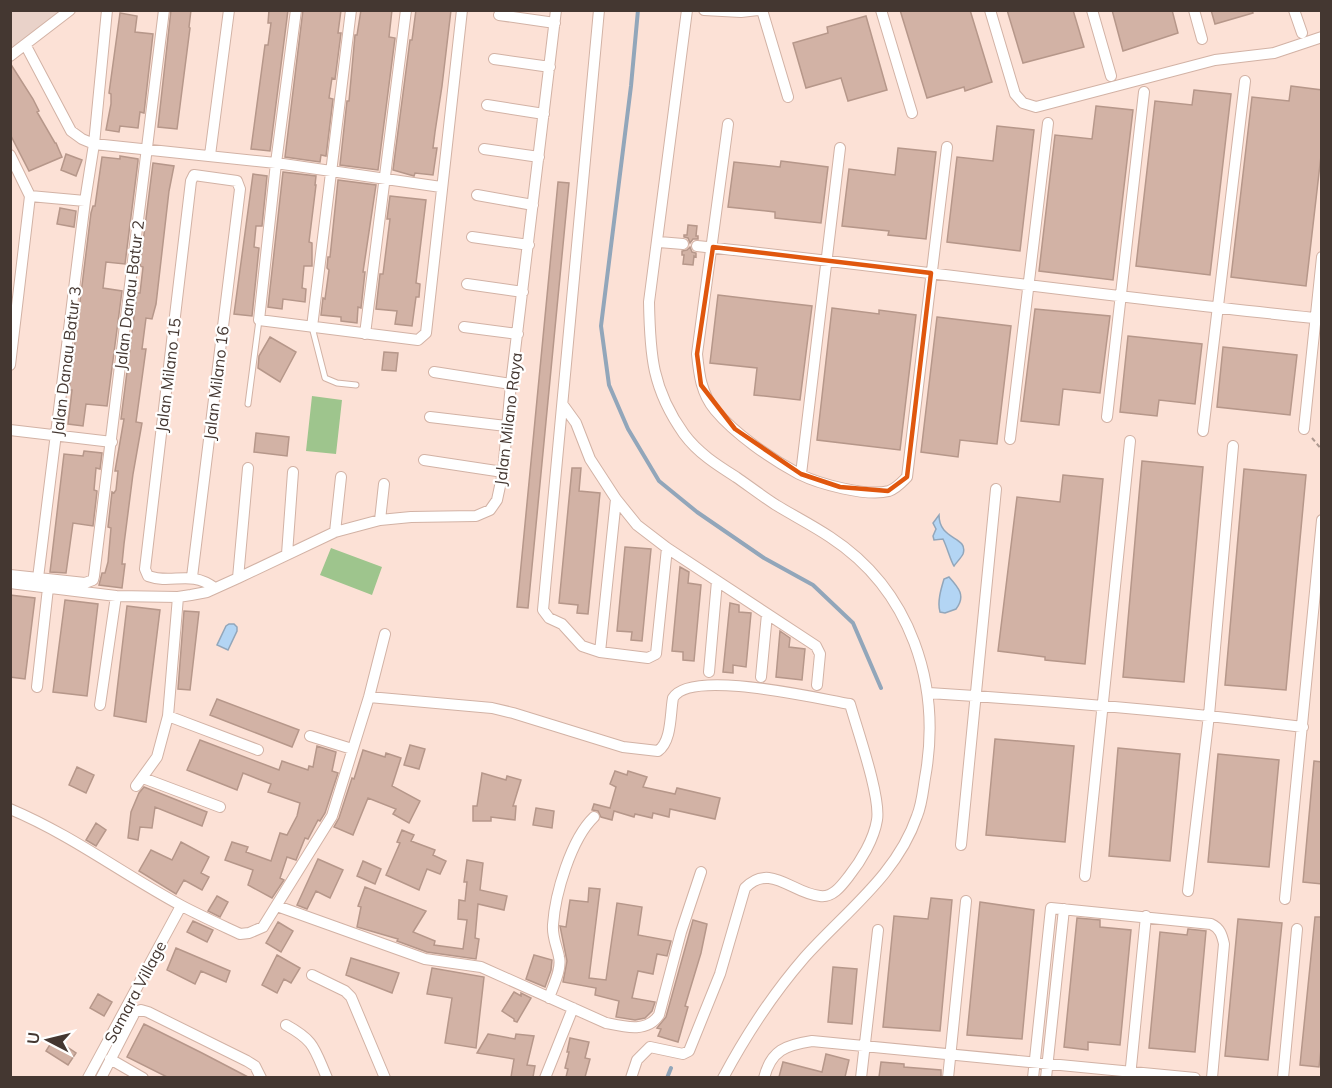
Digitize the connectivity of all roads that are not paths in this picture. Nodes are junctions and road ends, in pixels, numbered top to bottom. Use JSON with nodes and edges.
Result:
{"nodes":[{"id":1,"x":70,"y":10,"type":"edge"},
{"id":2,"x":107,"y":10,"type":"edge"},
{"id":3,"x":164,"y":10,"type":"edge"},
{"id":4,"x":229,"y":10,"type":"edge"},
{"id":5,"x":296,"y":10,"type":"edge"},
{"id":6,"x":351,"y":10,"type":"edge"},
{"id":7,"x":406,"y":10,"type":"edge"},
{"id":8,"x":462,"y":10,"type":"edge"},
{"id":9,"x":556,"y":10,"type":"edge"},
{"id":10,"x":599,"y":10,"type":"edge"},
{"id":11,"x":687,"y":10,"type":"edge"},
{"id":12,"x":704,"y":10,"type":"edge"},
{"id":13,"x":760,"y":10,"type":"edge"},
{"id":14,"x":881,"y":10,"type":"edge"},
{"id":15,"x":990,"y":10,"type":"edge"},
{"id":16,"x":1092,"y":10,"type":"edge"},
{"id":17,"x":1194,"y":10,"type":"edge"},
{"id":18,"x":1294,"y":10,"type":"edge"},
{"id":19,"x":499,"y":15,"type":"dead end"},
{"id":20,"x":555,"y":22,"type":"junction"},
{"id":21,"x":1302,"y":33,"type":"dead end"},
{"id":22,"x":1322,"y":37,"type":"edge"},
{"id":23,"x":1202,"y":39,"type":"dead end"},
{"id":24,"x":26,"y":46,"type":"junction"},
{"id":25,"x":10,"y":56,"type":"edge"},
{"id":26,"x":494,"y":60,"type":"dead end"},
{"id":27,"x":550,"y":67,"type":"junction"},
{"id":28,"x":1112,"y":76,"type":"dead end"},
{"id":29,"x":1245,"y":81,"type":"dead end"},
{"id":30,"x":1144,"y":92,"type":"dead end"},
{"id":31,"x":788,"y":98,"type":"dead end"},
{"id":32,"x":487,"y":105,"type":"dead end"},
{"id":33,"x":912,"y":113,"type":"dead end"},
{"id":34,"x":544,"y":114,"type":"junction"},
{"id":35,"x":1048,"y":123,"type":"dead end"},
{"id":36,"x":728,"y":124,"type":"dead end"},
{"id":37,"x":94,"y":144,"type":"junction"},
{"id":38,"x":946,"y":147,"type":"dead end"},
{"id":39,"x":147,"y":148,"type":"junction"},
{"id":40,"x":840,"y":148,"type":"dead end"},
{"id":41,"x":484,"y":149,"type":"dead end"},
{"id":42,"x":10,"y":154,"type":"edge"},
{"id":43,"x":210,"y":155,"type":"junction"},
{"id":44,"x":539,"y":157,"type":"junction"},
{"id":45,"x":276,"y":163,"type":"junction"},
{"id":46,"x":331,"y":171,"type":"junction"},
{"id":47,"x":386,"y":179,"type":"junction"},
{"id":48,"x":190,"y":181,"type":"joint"},
{"id":49,"x":441,"y":187,"type":"junction"},
{"id":50,"x":477,"y":195,"type":"dead end"},
{"id":51,"x":30,"y":196,"type":"junction"},
{"id":52,"x":85,"y":201,"type":"junction"},
{"id":53,"x":533,"y":205,"type":"junction"},
{"id":54,"x":472,"y":237,"type":"dead end"},
{"id":55,"x":658,"y":242,"type":"junction"},
{"id":56,"x":683,"y":244,"type":"dead end"},
{"id":57,"x":529,"y":245,"type":"junction"},
{"id":58,"x":697,"y":246,"type":"dead end"},
{"id":59,"x":713,"y":247,"type":"junction"},
{"id":60,"x":1322,"y":256,"type":"edge"},
{"id":61,"x":826,"y":261,"type":"junction"},
{"id":62,"x":931,"y":273,"type":"junction"},
{"id":63,"x":467,"y":284,"type":"dead end"},
{"id":64,"x":1027,"y":284,"type":"junction"},
{"id":65,"x":523,"y":292,"type":"junction"},
{"id":66,"x":1121,"y":297,"type":"junction"},
{"id":67,"x":1218,"y":308,"type":"junction"},
{"id":68,"x":1314,"y":318,"type":"junction"},
{"id":69,"x":259,"y":320,"type":"junction"},
{"id":70,"x":312,"y":327,"type":"junction"},
{"id":71,"x":464,"y":327,"type":"dead end"},
{"id":72,"x":365,"y":334,"type":"junction"},
{"id":73,"x":518,"y":334,"type":"junction"},
{"id":74,"x":10,"y":365,"type":"edge"},
{"id":75,"x":434,"y":372,"type":"dead end"},
{"id":76,"x":511,"y":384,"type":"junction"},
{"id":77,"x":356,"y":385,"type":"dead end"},
{"id":78,"x":248,"y":404,"type":"dead end"},
{"id":79,"x":563,"y":405,"type":"junction"},
{"id":80,"x":430,"y":417,"type":"dead end"},
{"id":81,"x":1107,"y":417,"type":"dead end"},
{"id":82,"x":506,"y":426,"type":"junction"},
{"id":83,"x":1304,"y":429,"type":"road end"},
{"id":84,"x":10,"y":430,"type":"edge"},
{"id":85,"x":1203,"y":431,"type":"dead end"},
{"id":86,"x":57,"y":434,"type":"junction"},
{"id":87,"x":1010,"y":439,"type":"dead end"},
{"id":88,"x":1131,"y":441,"type":"dead end"},
{"id":89,"x":112,"y":442,"type":"junction"},
{"id":90,"x":1233,"y":446,"type":"dead end"},
{"id":91,"x":424,"y":460,"type":"dead end"},
{"id":92,"x":248,"y":468,"type":"dead end"},
{"id":93,"x":293,"y":472,"type":"dead end"},
{"id":94,"x":502,"y":472,"type":"junction"},
{"id":95,"x":801,"y":474,"type":"junction"},
{"id":96,"x":341,"y":477,"type":"dead end"},
{"id":97,"x":384,"y":484,"type":"dead end"},
{"id":98,"x":996,"y":489,"type":"dead end"},
{"id":99,"x":616,"y":499,"type":"junction"},
{"id":100,"x":380,"y":520,"type":"junction"},
{"id":101,"x":1322,"y":520,"type":"edge"},
{"id":102,"x":336,"y":532,"type":"junction"},
{"id":103,"x":667,"y":548,"type":"junction"},
{"id":104,"x":287,"y":554,"type":"junction"},
{"id":105,"x":10,"y":575,"type":"edge"},
{"id":106,"x":192,"y":577,"type":"junction"},
{"id":107,"x":38,"y":578,"type":"junction"},
{"id":108,"x":238,"y":578,"type":"junction"},
{"id":109,"x":717,"y":581,"type":"junction"},
{"id":110,"x":10,"y":583,"type":"edge"},
{"id":111,"x":48,"y":588,"type":"junction"},
{"id":112,"x":215,"y":588,"type":"junction"},
{"id":113,"x":116,"y":596,"type":"junction"},
{"id":114,"x":178,"y":597,"type":"junction"},
{"id":115,"x":767,"y":614,"type":"junction"},
{"id":116,"x":385,"y":634,"type":"dead end"},
{"id":117,"x":600,"y":652,"type":"junction"},
{"id":118,"x":709,"y":672,"type":"dead end"},
{"id":119,"x":761,"y":678,"type":"dead end"},
{"id":120,"x":817,"y":685,"type":"dead end"},
{"id":121,"x":37,"y":687,"type":"dead end"},
{"id":122,"x":928,"y":693,"type":"junction"},
{"id":123,"x":369,"y":697,"type":"junction"},
{"id":124,"x":977,"y":697,"type":"junction"},
{"id":125,"x":100,"y":705,"type":"dead end"},
{"id":126,"x":1102,"y":705,"type":"junction"},
{"id":127,"x":1209,"y":715,"type":"junction"},
{"id":128,"x":168,"y":716,"type":"junction"},
{"id":129,"x":1303,"y":727,"type":"junction"},
{"id":130,"x":310,"y":736,"type":"dead end"},
{"id":131,"x":352,"y":749,"type":"junction"},
{"id":132,"x":258,"y":750,"type":"dead end"},
{"id":133,"x":220,"y":807,"type":"dead end"},
{"id":134,"x":10,"y":809,"type":"edge"},
{"id":135,"x":594,"y":817,"type":"dead end"},
{"id":136,"x":961,"y":845,"type":"dead end"},
{"id":137,"x":701,"y":872,"type":"dead end"},
{"id":138,"x":1085,"y":876,"type":"dead end"},
{"id":139,"x":1188,"y":891,"type":"dead end"},
{"id":140,"x":1285,"y":899,"type":"dead end"},
{"id":141,"x":966,"y":901,"type":"dead end"},
{"id":142,"x":181,"y":906,"type":"junction"},
{"id":143,"x":277,"y":906,"type":"junction"},
{"id":144,"x":1064,"y":909,"type":"junction"},
{"id":145,"x":1146,"y":916,"type":"junction"},
{"id":146,"x":1297,"y":929,"type":"dead end"},
{"id":147,"x":878,"y":930,"type":"dead end"},
{"id":148,"x":312,"y":975,"type":"dead end"},
{"id":149,"x":549,"y":998,"type":"junction"},
{"id":150,"x":573,"y":1008,"type":"junction"},
{"id":151,"x":286,"y":1025,"type":"dead end"},
{"id":152,"x":644,"y":1027,"type":"junction"},
{"id":153,"x":865,"y":1046,"type":"junction"},
{"id":154,"x":650,"y":1047,"type":"junction"},
{"id":155,"x":950,"y":1054,"type":"junction"},
{"id":156,"x":110,"y":1059,"type":"junction"},
{"id":157,"x":1034,"y":1062,"type":"junction"},
{"id":158,"x":1048,"y":1064,"type":"junction"},
{"id":159,"x":1130,"y":1074,"type":"edge"},
{"id":160,"x":88,"y":1077,"type":"edge"},
{"id":161,"x":101,"y":1077,"type":"edge"},
{"id":162,"x":143,"y":1077,"type":"edge"},
{"id":163,"x":261,"y":1077,"type":"edge"},
{"id":164,"x":327,"y":1077,"type":"edge"},
{"id":165,"x":385,"y":1077,"type":"edge"},
{"id":166,"x":545,"y":1077,"type":"edge"},
{"id":167,"x":631,"y":1077,"type":"edge"},
{"id":168,"x":723,"y":1077,"type":"edge"},
{"id":169,"x":764,"y":1077,"type":"edge"},
{"id":170,"x":861,"y":1077,"type":"edge"},
{"id":171,"x":948,"y":1077,"type":"edge"},
{"id":172,"x":1033,"y":1077,"type":"edge"},
{"id":173,"x":1046,"y":1077,"type":"edge"},
{"id":174,"x":1195,"y":1077,"type":"edge"},
{"id":175,"x":1212,"y":1077,"type":"edge"},
{"id":176,"x":1283,"y":1077,"type":"edge"}],
"edges":[{"from":1,"to":24,"type":"street"},
{"from":2,"to":37,"type":"street","name":"Jalan Danau Batur 3"},
{"from":3,"to":39,"type":"street","name":"Jalan Danau Batur 2"},
{"from":4,"to":43,"type":"street"},
{"from":5,"to":45,"type":"street"},
{"from":6,"to":46,"type":"street"},
{"from":7,"to":47,"type":"street"},
{"from":8,"to":49,"type":"street"},
{"from":9,"to":20,"type":"street","name":"Jalan Milano Raya"},
{"from":10,"to":79,"type":"street"},
{"from":11,"to":55,"type":"street"},
{"from":12,"to":13,"type":"street"},
{"from":13,"to":31,"type":"street"},
{"from":14,"to":33,"type":"street"},
{"from":15,"to":22,"type":"street"},
{"from":16,"to":28,"type":"street"},
{"from":17,"to":23,"type":"street"},
{"from":18,"to":21,"type":"street"},
{"from":19,"to":20,"type":"street"},
{"from":20,"to":27,"type":"street","name":"Jalan Milano Raya"},
{"from":24,"to":25,"type":"street"},
{"from":24,"to":37,"type":"street"},
{"from":26,"to":27,"type":"street"},
{"from":27,"to":34,"type":"street","name":"Jalan Milano Raya"},
{"from":29,"to":67,"type":"street"},
{"from":30,"to":66,"type":"street"},
{"from":32,"to":34,"type":"street"},
{"from":34,"to":44,"type":"street","name":"Jalan Milano Raya"},
{"from":35,"to":64,"type":"street"},
{"from":36,"to":59,"type":"street"},
{"from":37,"to":39,"type":"street"},
{"from":37,"to":52,"type":"street","name":"Jalan Danau Batur 3"},
{"from":38,"to":62,"type":"street"},
{"from":39,"to":43,"type":"street"},
{"from":39,"to":89,"type":"street","name":"Jalan Danau Batur 2"},
{"from":40,"to":61,"type":"street"},
{"from":41,"to":44,"type":"street"},
{"from":42,"to":51,"type":"street"},
{"from":43,"to":45,"type":"street"},
{"from":44,"to":53,"type":"street","name":"Jalan Milano Raya"},
{"from":45,"to":46,"type":"street"},
{"from":45,"to":69,"type":"street"},
{"from":46,"to":47,"type":"street"},
{"from":46,"to":70,"type":"street"},
{"from":47,"to":49,"type":"street"},
{"from":47,"to":72,"type":"street"},
{"from":48,"to":106,"type":"street","name":"Jalan Milano 15"},
{"from":48,"to":106,"type":"street","name":"Jalan Milano 16"},
{"from":49,"to":72,"type":"street"},
{"from":50,"to":53,"type":"street"},
{"from":51,"to":52,"type":"street"},
{"from":51,"to":74,"type":"street"},
{"from":52,"to":86,"type":"street","name":"Jalan Danau Batur 3"},
{"from":53,"to":57,"type":"street","name":"Jalan Milano Raya"},
{"from":54,"to":57,"type":"street"},
{"from":55,"to":56,"type":"street"},
{"from":55,"to":122,"type":"street"},
{"from":57,"to":65,"type":"street","name":"Jalan Milano Raya"},
{"from":58,"to":59,"type":"street"},
{"from":59,"to":61,"type":"street"},
{"from":59,"to":95,"type":"street"},
{"from":60,"to":68,"type":"street"},
{"from":61,"to":62,"type":"street"},
{"from":61,"to":95,"type":"street"},
{"from":62,"to":64,"type":"street"},
{"from":62,"to":95,"type":"street"},
{"from":63,"to":65,"type":"street"},
{"from":64,"to":66,"type":"street"},
{"from":64,"to":87,"type":"street"},
{"from":65,"to":73,"type":"street","name":"Jalan Milano Raya"},
{"from":66,"to":67,"type":"street"},
{"from":66,"to":81,"type":"street"},
{"from":67,"to":68,"type":"street"},
{"from":67,"to":85,"type":"street"},
{"from":68,"to":83,"type":"street"},
{"from":69,"to":70,"type":"street"},
{"from":69,"to":78,"type":"lane"},
{"from":70,"to":72,"type":"street"},
{"from":70,"to":77,"type":"lane"},
{"from":71,"to":73,"type":"street"},
{"from":73,"to":76,"type":"street","name":"Jalan Milano Raya"},
{"from":75,"to":76,"type":"street"},
{"from":76,"to":82,"type":"street","name":"Jalan Milano Raya"},
{"from":79,"to":99,"type":"street"},
{"from":79,"to":117,"type":"street"},
{"from":80,"to":82,"type":"street"},
{"from":82,"to":94,"type":"street","name":"Jalan Milano Raya"},
{"from":84,"to":86,"type":"street"},
{"from":86,"to":89,"type":"street"},
{"from":86,"to":107,"type":"street","name":"Jalan Danau Batur 3"},
{"from":88,"to":126,"type":"street"},
{"from":89,"to":107,"type":"street","name":"Jalan Danau Batur 2"},
{"from":90,"to":127,"type":"street"},
{"from":91,"to":94,"type":"street"},
{"from":92,"to":108,"type":"street"},
{"from":93,"to":104,"type":"street"},
{"from":94,"to":100,"type":"street","name":"Jalan Milano Raya"},
{"from":96,"to":102,"type":"street"},
{"from":97,"to":100,"type":"street"},
{"from":98,"to":124,"type":"street"},
{"from":99,"to":103,"type":"street"},
{"from":99,"to":117,"type":"street"},
{"from":100,"to":102,"type":"street","name":"Jalan Milano Raya"},
{"from":101,"to":129,"type":"street"},
{"from":102,"to":104,"type":"street","name":"Jalan Milano Raya"},
{"from":103,"to":109,"type":"street"},
{"from":103,"to":117,"type":"street"},
{"from":104,"to":108,"type":"street","name":"Jalan Milano Raya"},
{"from":105,"to":107,"type":"street"},
{"from":106,"to":112,"type":"street"},
{"from":108,"to":112,"type":"street","name":"Jalan Milano Raya"},
{"from":109,"to":115,"type":"street"},
{"from":109,"to":118,"type":"street"},
{"from":110,"to":111,"type":"street","name":"Jalan Milano Raya"},
{"from":111,"to":113,"type":"street","name":"Jalan Milano Raya"},
{"from":111,"to":121,"type":"street"},
{"from":112,"to":114,"type":"street","name":"Jalan Milano Raya"},
{"from":113,"to":114,"type":"street","name":"Jalan Milano Raya"},
{"from":113,"to":125,"type":"street"},
{"from":114,"to":128,"type":"street"},
{"from":115,"to":119,"type":"street"},
{"from":115,"to":120,"type":"street"},
{"from":116,"to":123,"type":"street"},
{"from":122,"to":124,"type":"street"},
{"from":122,"to":168,"type":"street"},
{"from":123,"to":131,"type":"street"},
{"from":123,"to":154,"type":"street"},
{"from":124,"to":126,"type":"street"},
{"from":124,"to":136,"type":"street"},
{"from":126,"to":127,"type":"street"},
{"from":126,"to":138,"type":"street"},
{"from":127,"to":129,"type":"street"},
{"from":127,"to":139,"type":"street"},
{"from":128,"to":132,"type":"street"},
{"from":128,"to":133,"type":"street"},
{"from":129,"to":140,"type":"street"},
{"from":130,"to":131,"type":"street"},
{"from":131,"to":143,"type":"street"},
{"from":134,"to":142,"type":"street"},
{"from":135,"to":149,"type":"street"},
{"from":137,"to":152,"type":"street"},
{"from":141,"to":155,"type":"street"},
{"from":142,"to":143,"type":"street"},
{"from":142,"to":160,"type":"street","name":"Samara Village"},
{"from":143,"to":149,"type":"street"},
{"from":144,"to":145,"type":"street"},
{"from":144,"to":157,"type":"street"},
{"from":144,"to":158,"type":"street"},
{"from":145,"to":159,"type":"street"},
{"from":145,"to":175,"type":"street"},
{"from":146,"to":176,"type":"street"},
{"from":147,"to":153,"type":"street"},
{"from":148,"to":165,"type":"street"},
{"from":149,"to":150,"type":"street"},
{"from":150,"to":152,"type":"street"},
{"from":150,"to":166,"type":"street"},
{"from":151,"to":164,"type":"street"},
{"from":152,"to":154,"type":"street"},
{"from":153,"to":155,"type":"street"},
{"from":153,"to":169,"type":"street"},
{"from":153,"to":170,"type":"street"},
{"from":154,"to":167,"type":"street"},
{"from":155,"to":157,"type":"street"},
{"from":155,"to":171,"type":"street"},
{"from":156,"to":161,"type":"street"},
{"from":156,"to":162,"type":"street"},
{"from":156,"to":163,"type":"street"},
{"from":157,"to":158,"type":"street"},
{"from":157,"to":172,"type":"street"},
{"from":158,"to":159,"type":"street"},
{"from":158,"to":173,"type":"street"},
{"from":159,"to":174,"type":"street"}]}
